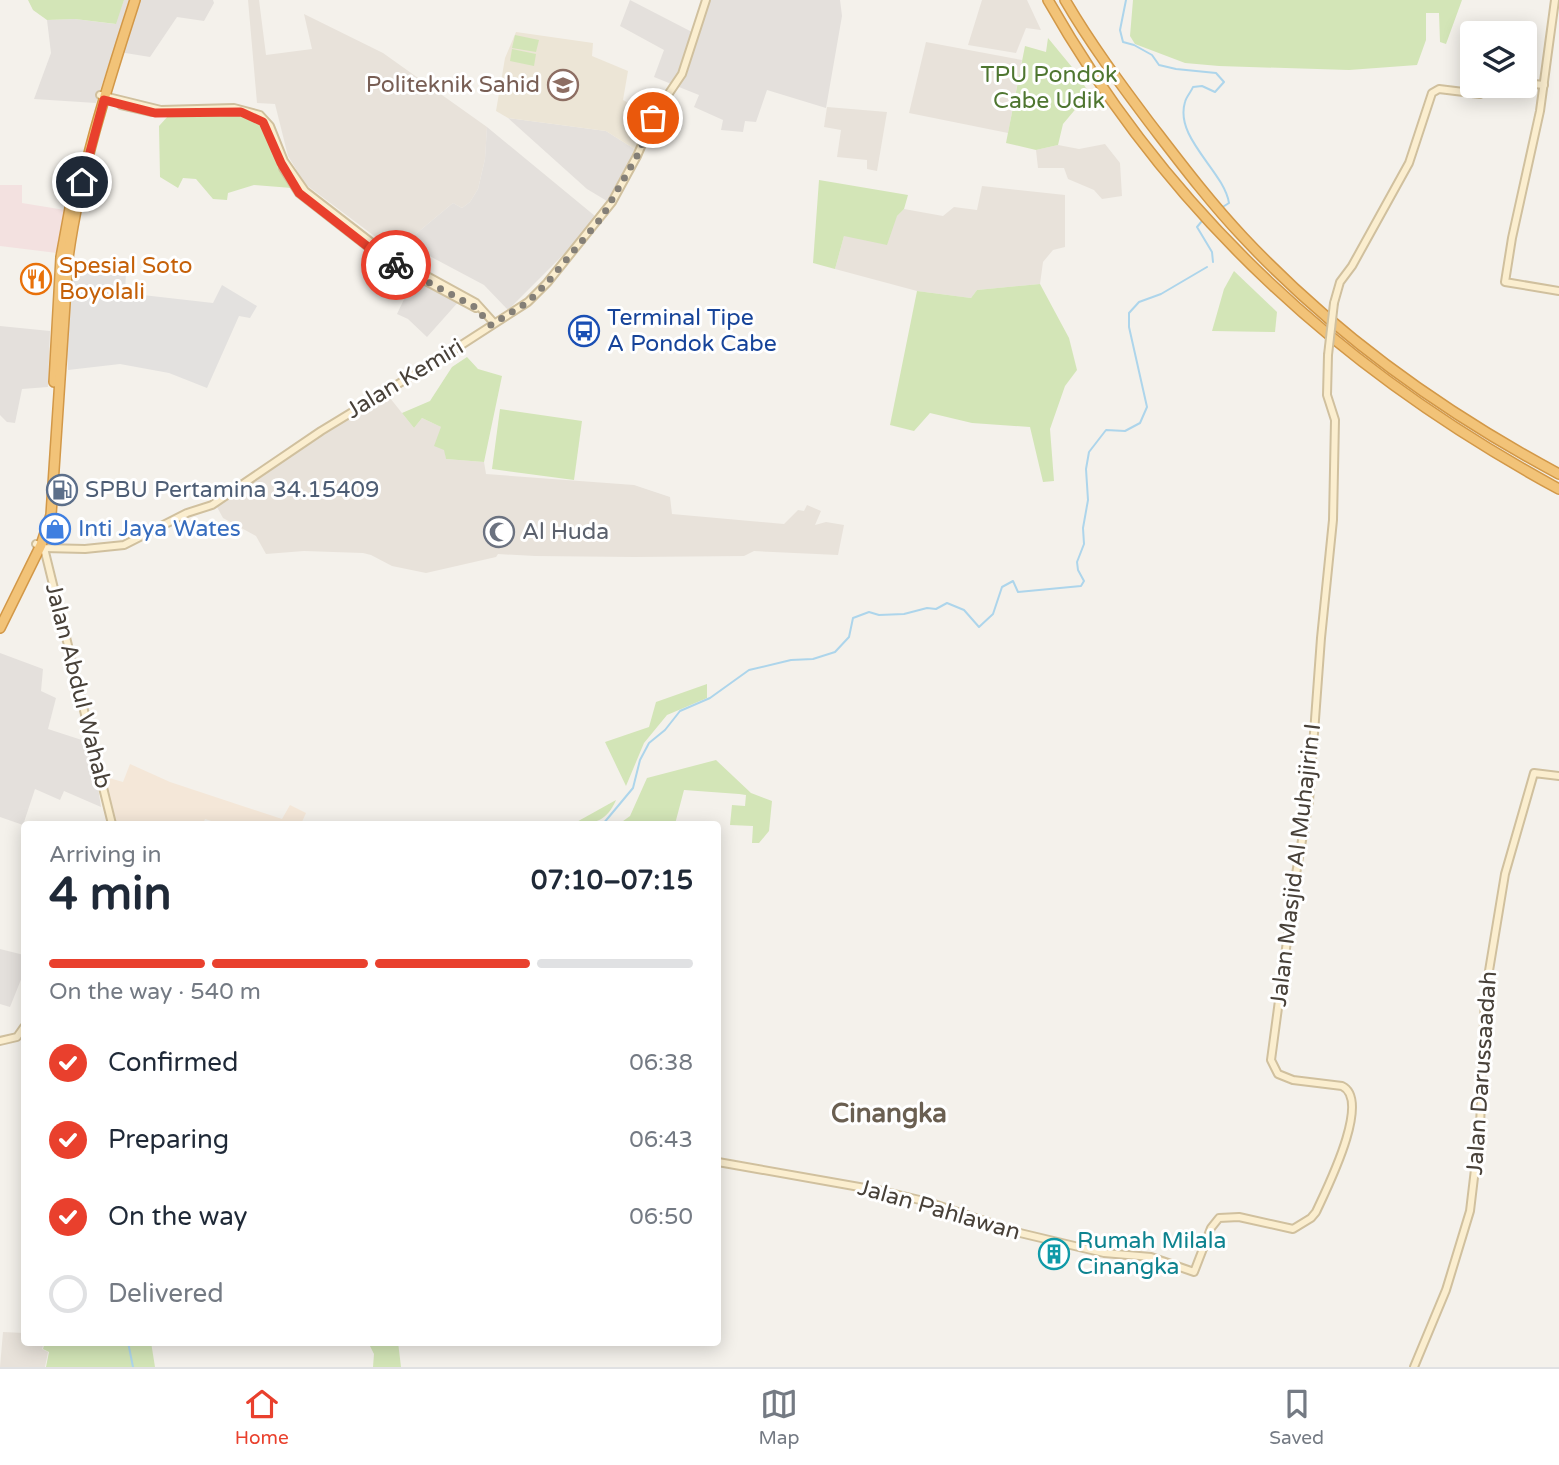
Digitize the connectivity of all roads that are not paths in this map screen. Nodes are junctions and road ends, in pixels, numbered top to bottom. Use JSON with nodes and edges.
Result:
{"nodes":[{"id":1,"x":130,"y":0,"type":"edge"},
{"id":2,"x":135,"y":0,"type":"edge"},
{"id":3,"x":706,"y":0,"type":"edge"},
{"id":4,"x":1048,"y":0,"type":"edge"},
{"id":5,"x":1065,"y":0,"type":"edge"},
{"id":6,"x":1555,"y":0,"type":"edge"},
{"id":7,"x":1537,"y":84,"type":"edge"},
{"id":8,"x":1544,"y":85,"type":"junction"},
{"id":9,"x":1460,"y":92,"type":"edge"},
{"id":10,"x":102,"y":98,"type":"junction"},
{"id":11,"x":1559,"y":290,"type":"edge"},
{"id":12,"x":492,"y":324,"type":"junction"},
{"id":13,"x":1559,"y":474,"type":"edge"},
{"id":14,"x":1559,"y":489,"type":"edge"},
{"id":15,"x":41,"y":546,"type":"junction"},
{"id":16,"x":0,"y":619,"type":"edge"},
{"id":17,"x":0,"y":628,"type":"edge"},
{"id":18,"x":1559,"y":776,"type":"edge"},
{"id":19,"x":111,"y":821,"type":"edge"},
{"id":20,"x":21,"y":1032,"type":"edge"},
{"id":21,"x":0,"y":1041,"type":"edge"},
{"id":22,"x":1271,"y":1060,"type":"joint"},
{"id":23,"x":721,"y":1163,"type":"edge"},
{"id":24,"x":1414,"y":1367,"type":"edge"}],
"edges":[{"from":1,"to":10,"type":"highway"},
{"from":2,"to":10,"type":"highway"},
{"from":3,"to":12,"type":"street","name":"Jalan Kemiri"},
{"from":4,"to":14,"type":"highway"},
{"from":5,"to":13,"type":"highway"},
{"from":6,"to":8,"type":"street"},
{"from":7,"to":8,"type":"street"},
{"from":8,"to":11,"type":"street"},
{"from":9,"to":22,"type":"street","name":"Jalan Masjid Al Muhajirin I","bridge":true},
{"from":10,"to":12,"type":"street"},
{"from":10,"to":15,"type":"highway"},
{"from":12,"to":15,"type":"street","name":"Jalan Kemiri"},
{"from":15,"to":16,"type":"highway"},
{"from":15,"to":17,"type":"highway"},
{"from":15,"to":19,"type":"street","name":"Jalan Abdul Wahab"},
{"from":18,"to":24,"type":"street","name":"Jalan Darussaadah"},
{"from":20,"to":21,"type":"street"},
{"from":22,"to":23,"type":"street","name":"Jalan Pahlawan"}]}
